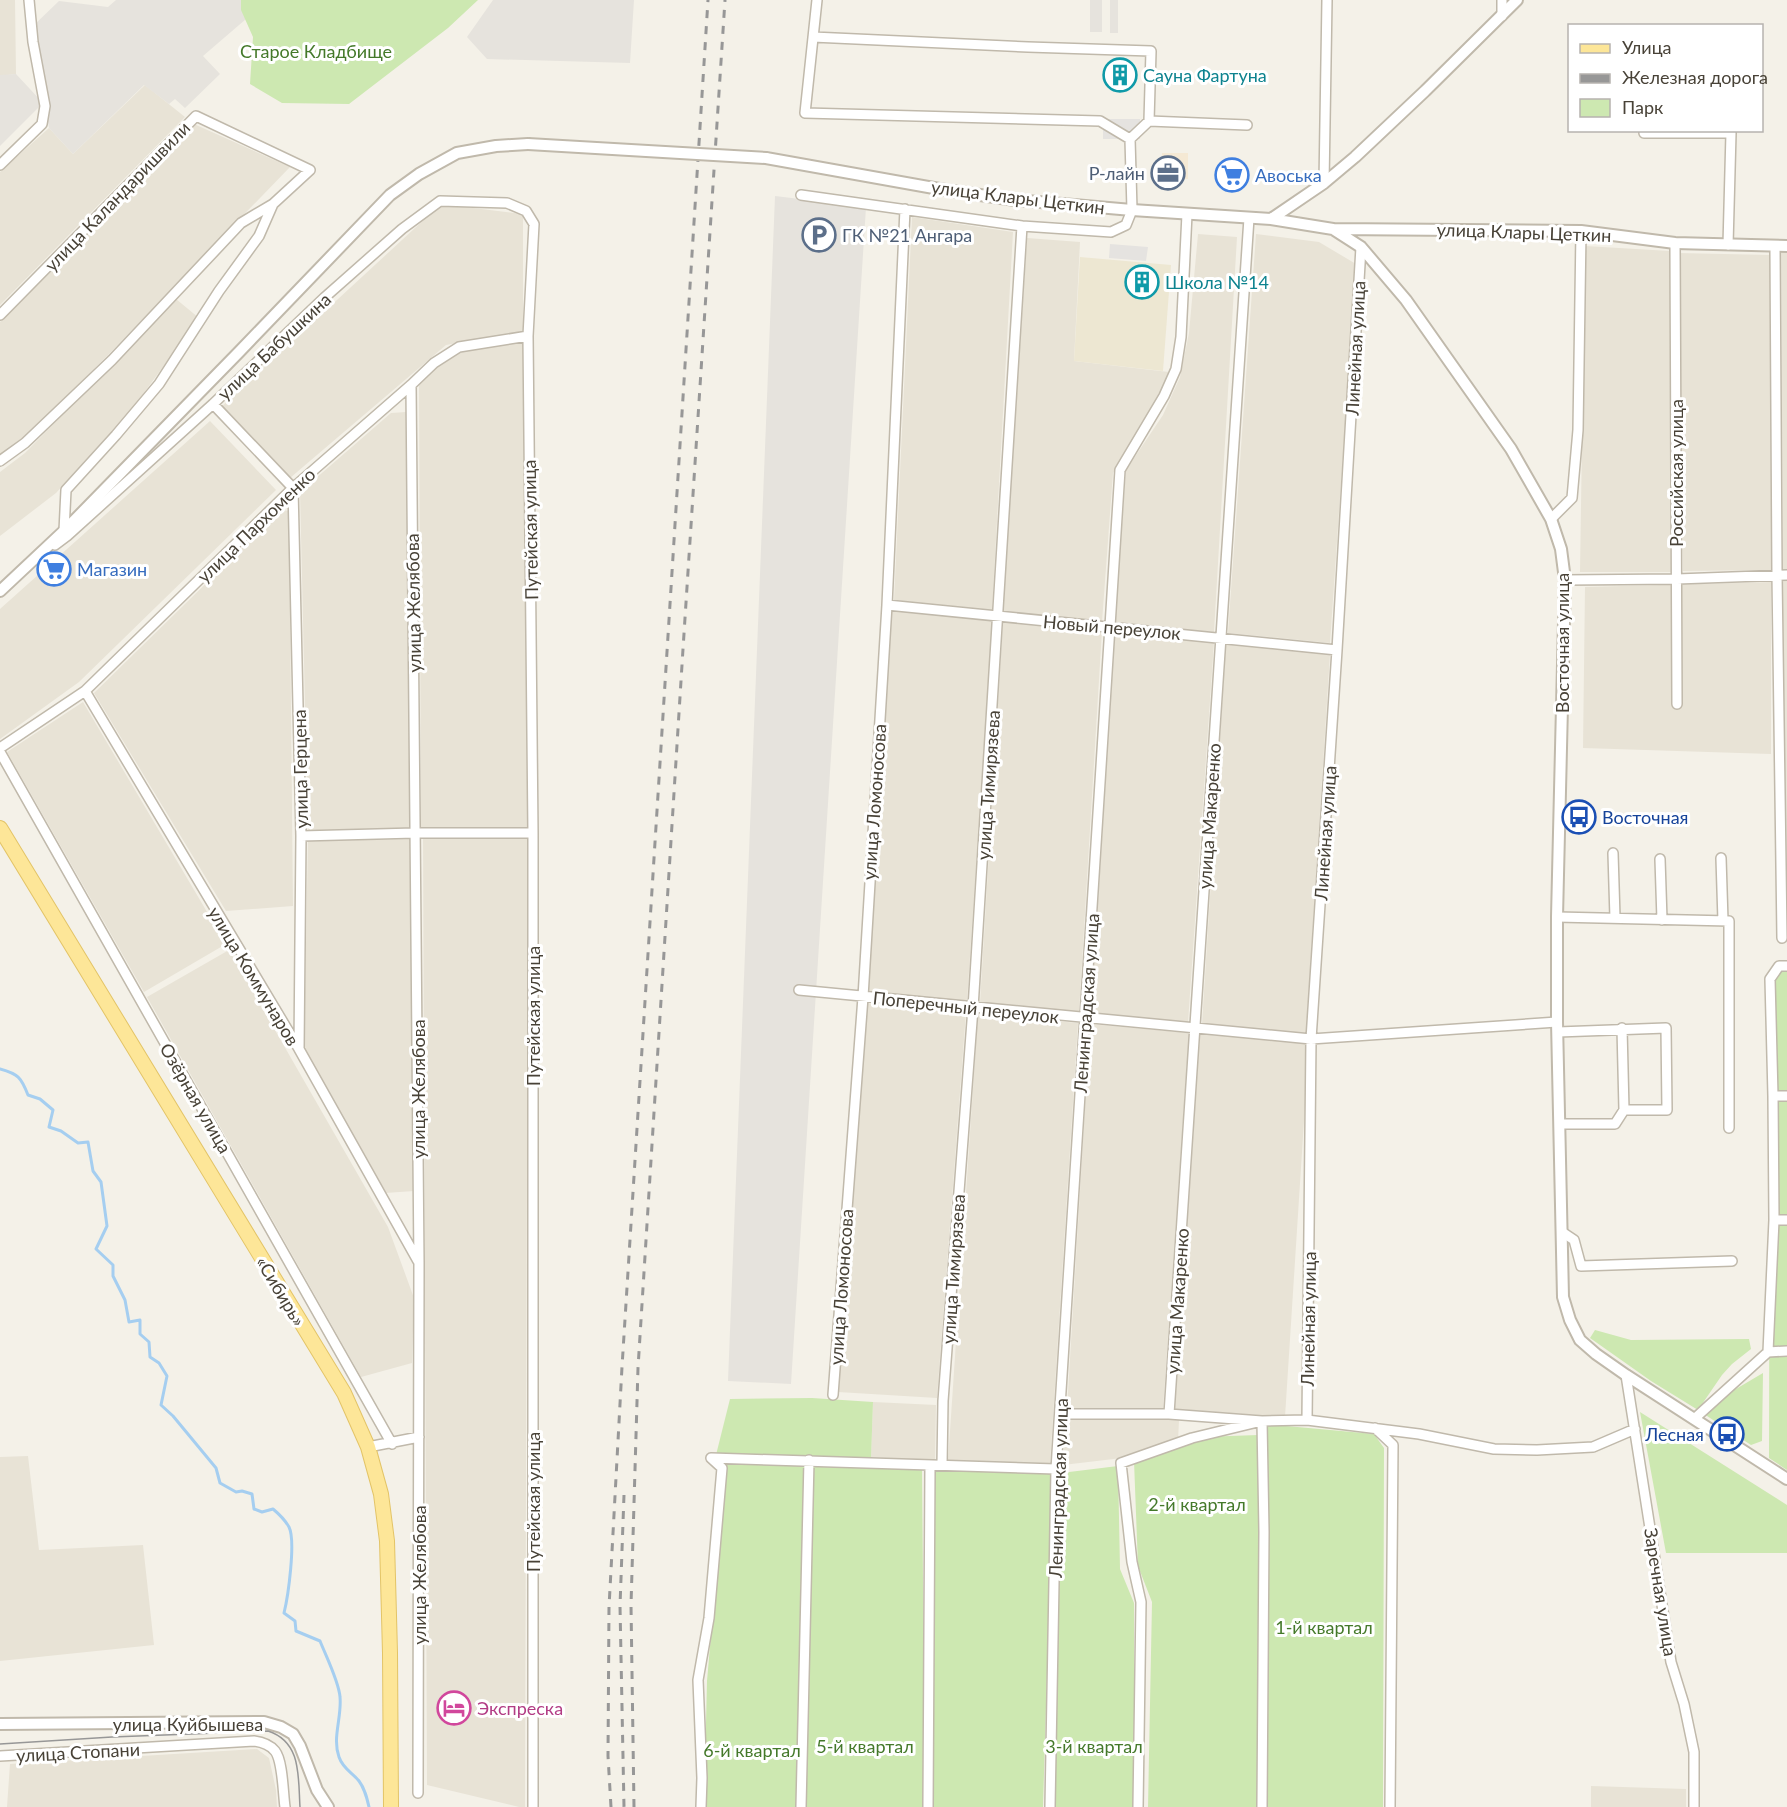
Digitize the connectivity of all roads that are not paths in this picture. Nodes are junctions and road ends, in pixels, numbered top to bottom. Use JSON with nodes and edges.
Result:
{"nodes":[{"id":1,"x":29,"y":0,"type":"edge"},
{"id":2,"x":817,"y":0,"type":"edge"},
{"id":3,"x":1327,"y":0,"type":"edge"},
{"id":4,"x":1502,"y":0,"type":"edge"},
{"id":5,"x":1517,"y":0,"type":"edge"},
{"id":6,"x":1502,"y":16,"type":"junction"},
{"id":7,"x":813,"y":37,"type":"junction"},
{"id":8,"x":1149,"y":121,"type":"junction"},
{"id":9,"x":1247,"y":125,"type":"dead end"},
{"id":10,"x":1644,"y":133,"type":"dead end"},
{"id":11,"x":1130,"y":139,"type":"junction"},
{"id":12,"x":0,"y":165,"type":"edge"},
{"id":13,"x":1324,"y":183,"type":"junction"},
{"id":14,"x":801,"y":195,"type":"dead end"},
{"id":15,"x":273,"y":204,"type":"junction"},
{"id":16,"x":905,"y":209,"type":"junction"},
{"id":17,"x":1132,"y":210,"type":"junction"},
{"id":18,"x":1187,"y":214,"type":"junction"},
{"id":19,"x":1249,"y":218,"type":"junction"},
{"id":20,"x":1271,"y":219,"type":"junction"},
{"id":21,"x":534,"y":224,"type":"joint"},
{"id":22,"x":1022,"y":226,"type":"junction"},
{"id":23,"x":1333,"y":229,"type":"junction"},
{"id":24,"x":1581,"y":231,"type":"junction"},
{"id":25,"x":1675,"y":243,"type":"junction"},
{"id":26,"x":1728,"y":245,"type":"junction"},
{"id":27,"x":1781,"y":246,"type":"edge"},
{"id":28,"x":1361,"y":247,"type":"junction"},
{"id":29,"x":0,"y":315,"type":"edge"},
{"id":30,"x":528,"y":336,"type":"junction"},
{"id":31,"x":411,"y":385,"type":"junction"},
{"id":32,"x":213,"y":404,"type":"junction"},
{"id":33,"x":0,"y":461,"type":"edge"},
{"id":34,"x":293,"y":488,"type":"junction"},
{"id":35,"x":1551,"y":519,"type":"junction"},
{"id":36,"x":64,"y":531,"type":"junction"},
{"id":37,"x":33,"y":561,"type":"junction"},
{"id":38,"x":1782,"y":575,"type":"edge"},
{"id":39,"x":1677,"y":579,"type":"junction"},
{"id":40,"x":1565,"y":580,"type":"junction"},
{"id":41,"x":0,"y":591,"type":"edge"},
{"id":42,"x":887,"y":605,"type":"junction"},
{"id":43,"x":998,"y":617,"type":"junction"},
{"id":44,"x":1110,"y":627,"type":"junction"},
{"id":45,"x":1220,"y":637,"type":"junction"},
{"id":46,"x":1337,"y":650,"type":"junction"},
{"id":47,"x":85,"y":691,"type":"junction"},
{"id":48,"x":1677,"y":704,"type":"dead end"},
{"id":49,"x":0,"y":750,"type":"edge"},
{"id":50,"x":0,"y":828,"type":"edge"},
{"id":51,"x":416,"y":833,"type":"junction"},
{"id":52,"x":533,"y":833,"type":"junction"},
{"id":53,"x":301,"y":837,"type":"junction"},
{"id":54,"x":1614,"y":853,"type":"dead end"},
{"id":55,"x":1721,"y":858,"type":"dead end"},
{"id":56,"x":1660,"y":859,"type":"dead end"},
{"id":57,"x":1557,"y":917,"type":"junction"},
{"id":58,"x":1615,"y":918,"type":"junction"},
{"id":59,"x":1662,"y":920,"type":"junction"},
{"id":60,"x":1724,"y":921,"type":"junction"},
{"id":61,"x":1782,"y":938,"type":"dead end"},
{"id":62,"x":1787,"y":966,"type":"edge"},
{"id":63,"x":799,"y":990,"type":"dead end"},
{"id":64,"x":862,"y":997,"type":"junction"},
{"id":65,"x":973,"y":1008,"type":"junction"},
{"id":66,"x":1085,"y":1018,"type":"junction"},
{"id":67,"x":1557,"y":1027,"type":"junction"},
{"id":68,"x":1195,"y":1028,"type":"junction"},
{"id":69,"x":1622,"y":1028,"type":"junction"},
{"id":70,"x":1311,"y":1039,"type":"junction"},
{"id":71,"x":298,"y":1049,"type":"junction"},
{"id":72,"x":1773,"y":1096,"type":"junction"},
{"id":73,"x":1787,"y":1096,"type":"edge"},
{"id":74,"x":1624,"y":1110,"type":"junction"},
{"id":75,"x":1560,"y":1124,"type":"junction"},
{"id":76,"x":1729,"y":1128,"type":"dead end"},
{"id":77,"x":1774,"y":1220,"type":"junction"},
{"id":78,"x":1787,"y":1220,"type":"edge"},
{"id":79,"x":1562,"y":1232,"type":"junction"},
{"id":80,"x":1732,"y":1261,"type":"dead end"},
{"id":81,"x":419,"y":1263,"type":"junction"},
{"id":82,"x":1787,"y":1351,"type":"edge"},
{"id":83,"x":1768,"y":1352,"type":"junction"},
{"id":84,"x":1626,"y":1375,"type":"junction"},
{"id":85,"x":834,"y":1395,"type":"dead end"},
{"id":86,"x":1060,"y":1414,"type":"junction"},
{"id":87,"x":1169,"y":1414,"type":"junction"},
{"id":88,"x":1694,"y":1419,"type":"junction"},
{"id":89,"x":1306,"y":1420,"type":"junction"},
{"id":90,"x":1262,"y":1421,"type":"junction"},
{"id":91,"x":1375,"y":1428,"type":"junction"},
{"id":92,"x":1635,"y":1430,"type":"junction"},
{"id":93,"x":419,"y":1437,"type":"junction"},
{"id":94,"x":392,"y":1444,"type":"junction"},
{"id":95,"x":368,"y":1447,"type":"junction"},
{"id":96,"x":809,"y":1460,"type":"junction"},
{"id":97,"x":930,"y":1465,"type":"junction"},
{"id":98,"x":942,"y":1465,"type":"junction"},
{"id":99,"x":1056,"y":1469,"type":"junction"},
{"id":100,"x":1787,"y":1479,"type":"edge"},
{"id":101,"x":0,"y":1724,"type":"edge"},
{"id":102,"x":0,"y":1757,"type":"edge"},
{"id":103,"x":418,"y":1793,"type":"dead end"},
{"id":104,"x":285,"y":1807,"type":"edge"},
{"id":105,"x":328,"y":1807,"type":"edge"},
{"id":106,"x":392,"y":1807,"type":"edge"},
{"id":107,"x":533,"y":1807,"type":"edge"},
{"id":108,"x":701,"y":1807,"type":"edge"},
{"id":109,"x":801,"y":1807,"type":"edge"},
{"id":110,"x":927,"y":1807,"type":"edge"},
{"id":111,"x":1050,"y":1807,"type":"edge"},
{"id":112,"x":1138,"y":1807,"type":"edge"},
{"id":113,"x":1263,"y":1807,"type":"edge"},
{"id":114,"x":1390,"y":1807,"type":"edge"},
{"id":115,"x":1694,"y":1807,"type":"edge"}],
"edges":[{"from":1,"to":12,"type":"street"},
{"from":2,"to":7,"type":"street"},
{"from":3,"to":13,"type":"street"},
{"from":4,"to":6,"type":"street"},
{"from":5,"to":6,"type":"street"},
{"from":6,"to":13,"type":"street"},
{"from":7,"to":8,"type":"street"},
{"from":7,"to":11,"type":"street"},
{"from":8,"to":9,"type":"street"},
{"from":8,"to":11,"type":"street"},
{"from":10,"to":26,"type":"street"},
{"from":11,"to":17,"type":"street"},
{"from":13,"to":20,"type":"street"},
{"from":14,"to":16,"type":"street"},
{"from":15,"to":29,"type":"street","name":"улица Каландаришвили"},
{"from":15,"to":33,"type":"street"},
{"from":15,"to":36,"type":"street"},
{"from":16,"to":22,"type":"street"},
{"from":16,"to":42,"type":"street","name":"улица Ломоносова"},
{"from":17,"to":18,"type":"street","name":"улица Клары Цеткин"},
{"from":17,"to":22,"type":"street"},
{"from":17,"to":36,"type":"street","name":"улица Клары Цеткин","bridge":true},
{"from":18,"to":19,"type":"street","name":"улица Клары Цеткин"},
{"from":18,"to":44,"type":"street","name":"Ленинградская улица"},
{"from":19,"to":20,"type":"street","name":"улица Клары Цеткин"},
{"from":19,"to":45,"type":"street","name":"улица Макаренко"},
{"from":20,"to":23,"type":"street","name":"Восточная улица"},
{"from":21,"to":30,"type":"street","name":"Путейская улица"},
{"from":21,"to":32,"type":"street","name":"улица Бабушкина"},
{"from":22,"to":43,"type":"street","name":"улица Тимирязева"},
{"from":23,"to":24,"type":"street","name":"улица Клары Цеткин"},
{"from":23,"to":28,"type":"street","name":"Восточная улица"},
{"from":24,"to":25,"type":"street","name":"улица Клары Цеткин"},
{"from":24,"to":35,"type":"street"},
{"from":25,"to":26,"type":"street","name":"улица Клары Цеткин"},
{"from":25,"to":39,"type":"street","name":"Российская улица"},
{"from":26,"to":27,"type":"street","name":"улица Клары Цеткин"},
{"from":27,"to":38,"type":"street"},
{"from":28,"to":35,"type":"street","name":"Восточная улица"},
{"from":28,"to":46,"type":"street","name":"Линейная улица"},
{"from":30,"to":31,"type":"street","name":"улица Пархоменко"},
{"from":30,"to":52,"type":"street","name":"Путейская улица"},
{"from":31,"to":34,"type":"street","name":"улица Пархоменко"},
{"from":31,"to":51,"type":"street","name":"улица Желябова"},
{"from":32,"to":34,"type":"street"},
{"from":32,"to":37,"type":"street","name":"улица Бабушкина"},
{"from":34,"to":47,"type":"street","name":"улица Пархоменко"},
{"from":34,"to":53,"type":"street","name":"улица Герцена"},
{"from":35,"to":40,"type":"street","name":"Восточная улица"},
{"from":36,"to":37,"type":"street","name":"улица Клары Цеткин"},
{"from":37,"to":41,"type":"street","name":"улица Клары Цеткин"},
{"from":38,"to":39,"type":"street"},
{"from":38,"to":61,"type":"street"},
{"from":39,"to":40,"type":"street"},
{"from":39,"to":48,"type":"street","name":"Российская улица"},
{"from":40,"to":57,"type":"street","name":"Восточная улица"},
{"from":42,"to":43,"type":"street","name":"Новый переулок"},
{"from":42,"to":64,"type":"street","name":"улица Ломоносова"},
{"from":43,"to":44,"type":"street","name":"Новый переулок"},
{"from":43,"to":65,"type":"street","name":"улица Тимирязева"},
{"from":44,"to":45,"type":"street","name":"Новый переулок"},
{"from":44,"to":66,"type":"street","name":"Ленинградская улица"},
{"from":45,"to":46,"type":"street","name":"Новый переулок"},
{"from":45,"to":68,"type":"street","name":"улица Макаренко"},
{"from":46,"to":70,"type":"street","name":"Линейная улица"},
{"from":47,"to":49,"type":"street","name":"улица Пархоменко"},
{"from":47,"to":71,"type":"street","name":"улица Коммунаров"},
{"from":49,"to":94,"type":"street","name":"Озёрная улица"},
{"from":50,"to":95,"type":"main road","name":"«Сибирь»"},
{"from":51,"to":52,"type":"street"},
{"from":51,"to":53,"type":"street"},
{"from":51,"to":81,"type":"street","name":"улица Желябова"},
{"from":52,"to":107,"type":"street","name":"Путейская улица"},
{"from":53,"to":71,"type":"street","name":"улица Герцена"},
{"from":54,"to":58,"type":"street"},
{"from":55,"to":60,"type":"street"},
{"from":56,"to":59,"type":"street"},
{"from":57,"to":58,"type":"street"},
{"from":57,"to":67,"type":"street","name":"Восточная улица"},
{"from":58,"to":59,"type":"street"},
{"from":59,"to":60,"type":"street"},
{"from":60,"to":76,"type":"street"},
{"from":62,"to":72,"type":"street"},
{"from":63,"to":64,"type":"street","name":"Поперечный переулок"},
{"from":64,"to":65,"type":"street","name":"Поперечный переулок"},
{"from":64,"to":85,"type":"street","name":"улица Ломоносова"},
{"from":65,"to":66,"type":"street","name":"Поперечный переулок"},
{"from":65,"to":98,"type":"street","name":"улица Тимирязева"},
{"from":66,"to":68,"type":"street","name":"Поперечный переулок"},
{"from":66,"to":86,"type":"street","name":"Ленинградская улица"},
{"from":67,"to":69,"type":"street","name":"Поперечный переулок"},
{"from":67,"to":70,"type":"street","name":"Поперечный переулок"},
{"from":67,"to":75,"type":"street","name":"Восточная улица"},
{"from":68,"to":70,"type":"street","name":"Поперечный переулок"},
{"from":68,"to":87,"type":"street","name":"улица Макаренко"},
{"from":69,"to":74,"type":"street"},
{"from":69,"to":74,"type":"street","name":"Поперечный переулок"},
{"from":70,"to":89,"type":"street","name":"Линейная улица"},
{"from":71,"to":81,"type":"street","name":"улица Коммунаров"},
{"from":72,"to":73,"type":"street"},
{"from":72,"to":77,"type":"street"},
{"from":74,"to":75,"type":"street"},
{"from":75,"to":79,"type":"street","name":"Восточная улица"},
{"from":77,"to":78,"type":"street"},
{"from":77,"to":83,"type":"street"},
{"from":79,"to":80,"type":"street"},
{"from":79,"to":84,"type":"street","name":"Восточная улица"},
{"from":81,"to":93,"type":"street","name":"улица Желябова"},
{"from":82,"to":83,"type":"street"},
{"from":83,"to":88,"type":"street"},
{"from":84,"to":88,"type":"street","name":"Восточная улица"},
{"from":84,"to":92,"type":"street","name":"Заречная улица"},
{"from":86,"to":87,"type":"street"},
{"from":86,"to":99,"type":"street","name":"Ленинградская улица"},
{"from":87,"to":90,"type":"street"},
{"from":88,"to":100,"type":"street","name":"Восточная улица"},
{"from":89,"to":90,"type":"street"},
{"from":89,"to":91,"type":"street"},
{"from":90,"to":112,"type":"street"},
{"from":90,"to":113,"type":"street"},
{"from":91,"to":92,"type":"street"},
{"from":91,"to":114,"type":"street"},
{"from":92,"to":115,"type":"street","name":"Заречная улица"},
{"from":93,"to":94,"type":"street"},
{"from":93,"to":103,"type":"street","name":"улица Желябова"},
{"from":94,"to":95,"type":"street"},
{"from":95,"to":106,"type":"main road","name":"«Сибирь»"},
{"from":96,"to":97,"type":"street"},
{"from":96,"to":108,"type":"street"},
{"from":96,"to":109,"type":"street"},
{"from":97,"to":98,"type":"street"},
{"from":97,"to":110,"type":"street"},
{"from":98,"to":99,"type":"street"},
{"from":99,"to":111,"type":"street","name":"Ленинградская улица"},
{"from":101,"to":105,"type":"street","name":"улица Куйбышева"},
{"from":102,"to":104,"type":"street","name":"улица Стопани"}]}
